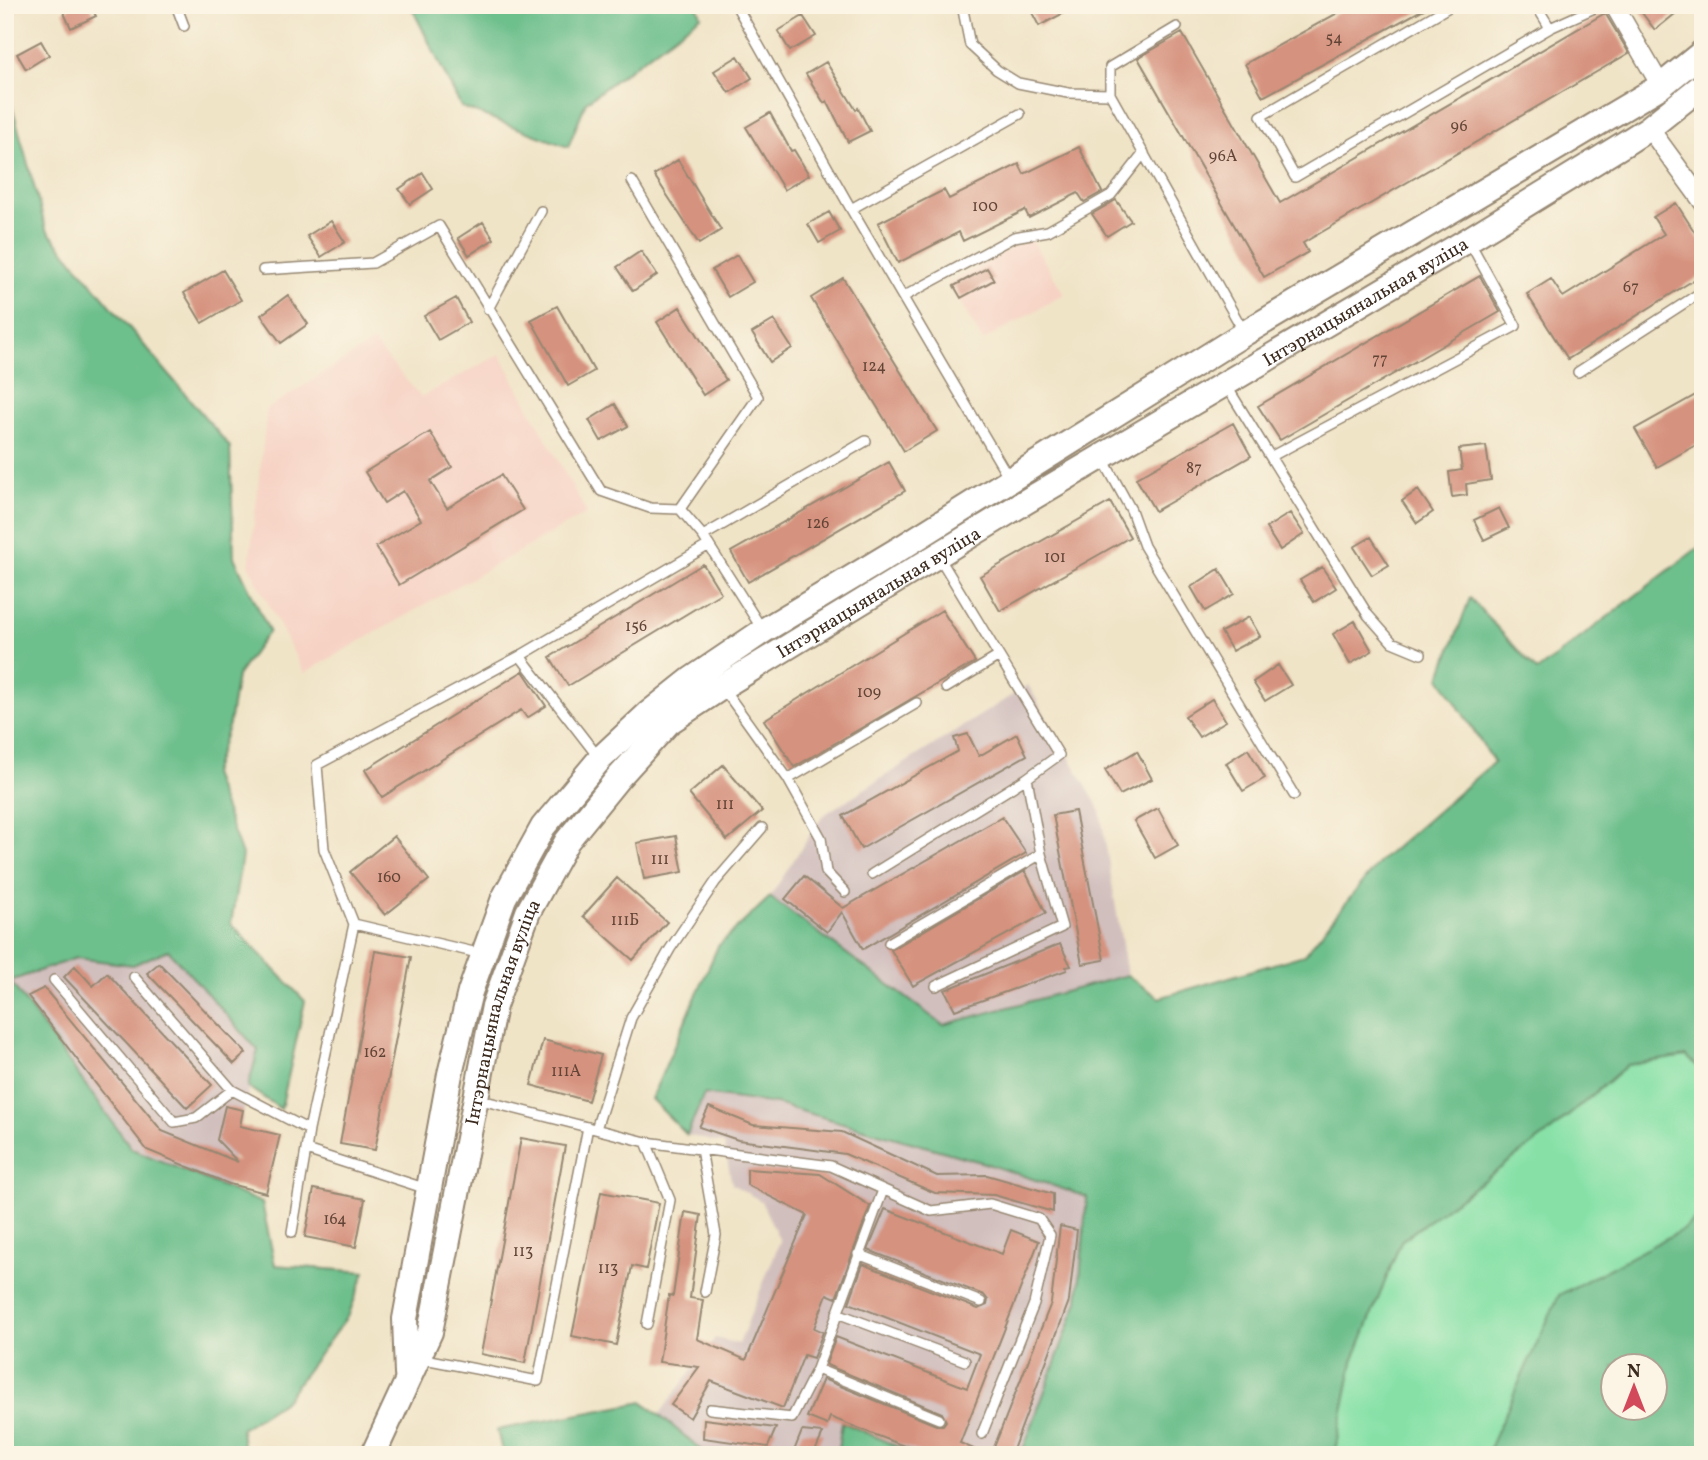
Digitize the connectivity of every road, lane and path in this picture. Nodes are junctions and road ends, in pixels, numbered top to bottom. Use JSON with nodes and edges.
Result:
{"nodes":[{"id":1,"x":176,"y":5,"type":"edge"},
{"id":2,"x":736,"y":5,"type":"edge"},
{"id":3,"x":962,"y":5,"type":"edge"},
{"id":4,"x":1452,"y":5,"type":"edge"},
{"id":5,"x":1536,"y":5,"type":"edge"},
{"id":6,"x":1601,"y":5,"type":"edge"},
{"id":7,"x":1614,"y":5,"type":"edge"},
{"id":8,"x":184,"y":26,"type":"dead end"},
{"id":9,"x":1177,"y":27,"type":"dead end"},
{"id":10,"x":1550,"y":28,"type":"junction"},
{"id":11,"x":1703,"y":52,"type":"edge"},
{"id":12,"x":1703,"y":85,"type":"edge"},
{"id":13,"x":1661,"y":86,"type":"junction"},
{"id":14,"x":1110,"y":94,"type":"junction"},
{"id":15,"x":1633,"y":103,"type":"junction"},
{"id":16,"x":1020,"y":114,"type":"dead end"},
{"id":17,"x":1649,"y":128,"type":"junction"},
{"id":18,"x":1144,"y":153,"type":"junction"},
{"id":19,"x":632,"y":181,"type":"dead end"},
{"id":20,"x":1703,"y":202,"type":"edge"},
{"id":21,"x":851,"y":209,"type":"junction"},
{"id":22,"x":541,"y":211,"type":"dead end"},
{"id":23,"x":1468,"y":240,"type":"junction"},
{"id":24,"x":263,"y":270,"type":"dead end"},
{"id":25,"x":1703,"y":290,"type":"edge"},
{"id":26,"x":903,"y":297,"type":"junction"},
{"id":27,"x":488,"y":309,"type":"junction"},
{"id":28,"x":1245,"y":333,"type":"junction"},
{"id":29,"x":1578,"y":372,"type":"dead end"},
{"id":30,"x":1225,"y":385,"type":"junction"},
{"id":31,"x":866,"y":441,"type":"dead end"},
{"id":32,"x":1272,"y":456,"type":"junction"},
{"id":33,"x":1103,"y":458,"type":"junction"},
{"id":34,"x":1010,"y":480,"type":"junction"},
{"id":35,"x":1025,"y":502,"type":"junction"},
{"id":36,"x":680,"y":509,"type":"junction"},
{"id":37,"x":703,"y":536,"type":"junction"},
{"id":38,"x":709,"y":545,"type":"junction"},
{"id":39,"x":938,"y":556,"type":"junction"},
{"id":40,"x":763,"y":631,"type":"junction"},
{"id":41,"x":1421,"y":654,"type":"dead end"},
{"id":42,"x":520,"y":656,"type":"junction"},
{"id":43,"x":999,"y":656,"type":"junction"},
{"id":44,"x":722,"y":687,"type":"junction"},
{"id":45,"x":946,"y":688,"type":"dead end"},
{"id":46,"x":918,"y":703,"type":"dead end"},
{"id":47,"x":600,"y":760,"type":"junction"},
{"id":48,"x":619,"y":777,"type":"junction"},
{"id":49,"x":1027,"y":778,"type":"junction"},
{"id":50,"x":788,"y":779,"type":"junction"},
{"id":51,"x":1294,"y":795,"type":"dead end"},
{"id":52,"x":762,"y":828,"type":"dead end"},
{"id":53,"x":1041,"y":854,"type":"junction"},
{"id":54,"x":872,"y":874,"type":"dead end"},
{"id":55,"x":845,"y":892,"type":"dead end"},
{"id":56,"x":354,"y":924,"type":"junction"},
{"id":57,"x":889,"y":943,"type":"dead end"},
{"id":58,"x":484,"y":954,"type":"junction"},
{"id":59,"x":134,"y":977,"type":"dead end"},
{"id":60,"x":54,"y":980,"type":"dead end"},
{"id":61,"x":936,"y":986,"type":"dead end"},
{"id":62,"x":232,"y":1090,"type":"junction"},
{"id":63,"x":477,"y":1099,"type":"junction"},
{"id":64,"x":592,"y":1128,"type":"junction"},
{"id":65,"x":309,"y":1130,"type":"junction"},
{"id":66,"x":646,"y":1142,"type":"junction"},
{"id":67,"x":701,"y":1149,"type":"junction"},
{"id":68,"x":306,"y":1150,"type":"junction"},
{"id":69,"x":429,"y":1189,"type":"junction"},
{"id":70,"x":883,"y":1190,"type":"junction"},
{"id":71,"x":292,"y":1231,"type":"dead end"},
{"id":72,"x":858,"y":1254,"type":"junction"},
{"id":73,"x":705,"y":1292,"type":"dead end"},
{"id":74,"x":981,"y":1302,"type":"dead end"},
{"id":75,"x":837,"y":1313,"type":"junction"},
{"id":76,"x":647,"y":1324,"type":"dead end"},
{"id":77,"x":418,"y":1357,"type":"junction"},
{"id":78,"x":965,"y":1361,"type":"dead end"},
{"id":79,"x":817,"y":1369,"type":"junction"},
{"id":80,"x":407,"y":1380,"type":"junction"},
{"id":81,"x":710,"y":1409,"type":"dead end"},
{"id":82,"x":939,"y":1419,"type":"dead end"},
{"id":83,"x":982,"y":1434,"type":"dead end"},
{"id":84,"x":373,"y":1455,"type":"edge"}],
"edges":[{"from":1,"to":8,"type":"lane"},
{"from":2,"to":21,"type":"lane"},
{"from":3,"to":14,"type":"lane"},
{"from":4,"to":10,"type":"lane"},
{"from":5,"to":10,"type":"lane"},
{"from":6,"to":10,"type":"lane"},
{"from":7,"to":13,"type":"street"},
{"from":9,"to":14,"type":"lane"},
{"from":11,"to":13,"type":"main road","name":"Інтэрнацыянальная вуліца"},
{"from":12,"to":17,"type":"main road","name":"Інтэрнацыянальная вуліца"},
{"from":13,"to":15,"type":"main road","name":"Інтэрнацыянальная вуліца"},
{"from":14,"to":18,"type":"lane"},
{"from":15,"to":17,"type":"main road"},
{"from":15,"to":28,"type":"main road","name":"Інтэрнацыянальная вуліца"},
{"from":16,"to":21,"type":"lane"},
{"from":17,"to":20,"type":"street"},
{"from":17,"to":23,"type":"main road","name":"Інтэрнацыянальная вуліца"},
{"from":18,"to":26,"type":"lane"},
{"from":18,"to":28,"type":"lane"},
{"from":19,"to":36,"type":"lane"},
{"from":21,"to":26,"type":"lane"},
{"from":22,"to":27,"type":"lane"},
{"from":23,"to":30,"type":"main road","name":"Інтэрнацыянальная вуліца"},
{"from":23,"to":32,"type":"lane"},
{"from":24,"to":27,"type":"lane"},
{"from":25,"to":29,"type":"lane"},
{"from":26,"to":34,"type":"lane"},
{"from":27,"to":36,"type":"lane"},
{"from":28,"to":34,"type":"main road","name":"Інтэрнацыянальная вуліца"},
{"from":30,"to":32,"type":"lane"},
{"from":30,"to":33,"type":"main road","name":"Інтэрнацыянальная вуліца"},
{"from":31,"to":37,"type":"lane"},
{"from":32,"to":41,"type":"lane"},
{"from":33,"to":35,"type":"main road","name":"Інтэрнацыянальная вуліца"},
{"from":33,"to":51,"type":"lane"},
{"from":34,"to":35,"type":"main road"},
{"from":34,"to":40,"type":"main road","name":"Інтэрнацыянальная вуліца"},
{"from":35,"to":39,"type":"main road","name":"Інтэрнацыянальная вуліца"},
{"from":36,"to":37,"type":"lane"},
{"from":37,"to":38,"type":"lane"},
{"from":38,"to":40,"type":"lane"},
{"from":38,"to":42,"type":"lane"},
{"from":39,"to":43,"type":"lane"},
{"from":39,"to":44,"type":"main road","name":"Інтэрнацыянальная вуліца"},
{"from":40,"to":47,"type":"main road","name":"Інтэрнацыянальная вуліца"},
{"from":42,"to":47,"type":"lane"},
{"from":42,"to":56,"type":"lane"},
{"from":43,"to":45,"type":"lane"},
{"from":43,"to":49,"type":"lane"},
{"from":44,"to":48,"type":"main road","name":"Інтэрнацыянальная вуліца"},
{"from":44,"to":50,"type":"lane"},
{"from":46,"to":50,"type":"lane"},
{"from":47,"to":48,"type":"main road"},
{"from":47,"to":58,"type":"main road","name":"Інтэрнацыянальная вуліца"},
{"from":48,"to":63,"type":"main road","name":"Інтэрнацыянальная вуліца"},
{"from":49,"to":53,"type":"lane"},
{"from":49,"to":54,"type":"lane"},
{"from":50,"to":55,"type":"lane"},
{"from":52,"to":64,"type":"lane"},
{"from":53,"to":57,"type":"lane"},
{"from":53,"to":61,"type":"lane"},
{"from":56,"to":58,"type":"lane"},
{"from":56,"to":65,"type":"lane"},
{"from":58,"to":69,"type":"main road","name":"Інтэрнацыянальная вуліца"},
{"from":59,"to":62,"type":"lane"},
{"from":60,"to":62,"type":"lane"},
{"from":62,"to":65,"type":"lane"},
{"from":63,"to":64,"type":"lane"},
{"from":63,"to":77,"type":"main road","name":"Інтэрнацыянальная вуліца"},
{"from":64,"to":66,"type":"lane"},
{"from":64,"to":77,"type":"lane"},
{"from":65,"to":68,"type":"lane"},
{"from":66,"to":67,"type":"lane"},
{"from":66,"to":76,"type":"lane"},
{"from":67,"to":70,"type":"lane"},
{"from":67,"to":73,"type":"lane"},
{"from":68,"to":69,"type":"lane"},
{"from":68,"to":71,"type":"lane"},
{"from":69,"to":80,"type":"main road","name":"Інтэрнацыянальная вуліца"},
{"from":70,"to":72,"type":"lane"},
{"from":70,"to":83,"type":"lane"},
{"from":72,"to":74,"type":"lane"},
{"from":72,"to":75,"type":"lane"},
{"from":75,"to":78,"type":"lane"},
{"from":75,"to":79,"type":"lane"},
{"from":77,"to":80,"type":"main road","name":"Інтэрнацыянальная вуліца"},
{"from":79,"to":81,"type":"lane"},
{"from":79,"to":82,"type":"lane"},
{"from":80,"to":84,"type":"main road","name":"Інтэрнацыянальная вуліца"}]}
